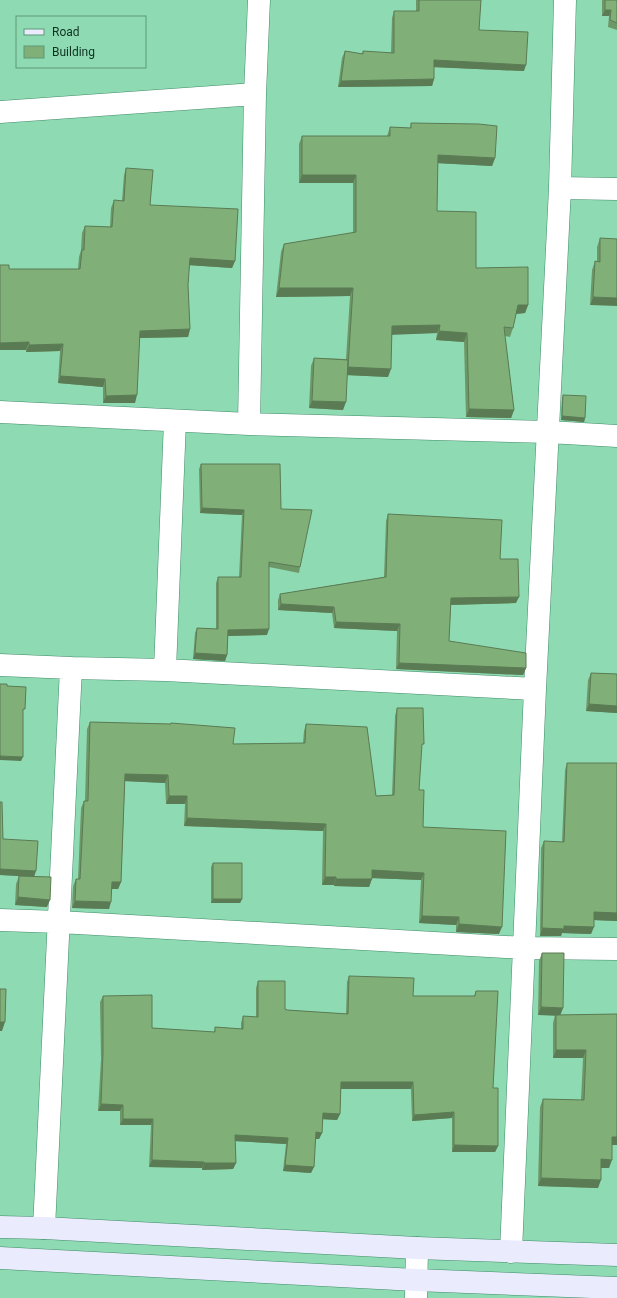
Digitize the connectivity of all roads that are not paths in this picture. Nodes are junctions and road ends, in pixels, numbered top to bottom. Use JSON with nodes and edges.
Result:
{"nodes":[{"id":1,"x":260,"y":0,"type":"edge"},
{"id":2,"x":565,"y":0,"type":"edge"},
{"id":3,"x":255,"y":94,"type":"junction"},
{"id":4,"x":0,"y":112,"type":"edge"},
{"id":5,"x":560,"y":188,"type":"junction"},
{"id":6,"x":617,"y":189,"type":"edge"},
{"id":7,"x":0,"y":412,"type":"edge"},
{"id":8,"x":176,"y":421,"type":"junction"},
{"id":9,"x":249,"y":424,"type":"junction"},
{"id":10,"x":549,"y":432,"type":"junction"},
{"id":11,"x":617,"y":436,"type":"edge"},
{"id":12,"x":0,"y":665,"type":"edge"},
{"id":13,"x":70,"y":668,"type":"junction"},
{"id":14,"x":165,"y":670,"type":"junction"},
{"id":15,"x":535,"y":689,"type":"junction"},
{"id":16,"x":0,"y":920,"type":"edge"},
{"id":17,"x":59,"y":922,"type":"junction"},
{"id":18,"x":525,"y":948,"type":"junction"},
{"id":19,"x":617,"y":950,"type":"edge"},
{"id":20,"x":0,"y":1227,"type":"edge"},
{"id":21,"x":44,"y":1228,"type":"junction"},
{"id":22,"x":418,"y":1248,"type":"junction"},
{"id":23,"x":511,"y":1252,"type":"junction"},
{"id":24,"x":617,"y":1255,"type":"edge"},
{"id":25,"x":0,"y":1258,"type":"edge"},
{"id":26,"x":617,"y":1288,"type":"edge"},
{"id":27,"x":416,"y":1289,"type":"edge"}],
"edges":[{"from":1,"to":3,"type":"street"},
{"from":2,"to":5,"type":"street"},
{"from":3,"to":4,"type":"street"},
{"from":3,"to":9,"type":"street"},
{"from":5,"to":6,"type":"street"},
{"from":5,"to":10,"type":"street"},
{"from":7,"to":8,"type":"street"},
{"from":8,"to":9,"type":"street"},
{"from":8,"to":14,"type":"street"},
{"from":9,"to":10,"type":"street"},
{"from":10,"to":11,"type":"street"},
{"from":10,"to":15,"type":"street"},
{"from":12,"to":13,"type":"street"},
{"from":13,"to":14,"type":"street"},
{"from":13,"to":17,"type":"street"},
{"from":14,"to":15,"type":"street"},
{"from":15,"to":18,"type":"street"},
{"from":16,"to":17,"type":"street"},
{"from":17,"to":18,"type":"street"},
{"from":17,"to":21,"type":"street"},
{"from":18,"to":19,"type":"street"},
{"from":18,"to":23,"type":"street"},
{"from":20,"to":21,"type":"main road"},
{"from":21,"to":22,"type":"main road"},
{"from":22,"to":23,"type":"main road"},
{"from":22,"to":27,"type":"street"},
{"from":23,"to":24,"type":"main road"},
{"from":25,"to":27,"type":"main road"},
{"from":26,"to":27,"type":"main road"}]}
